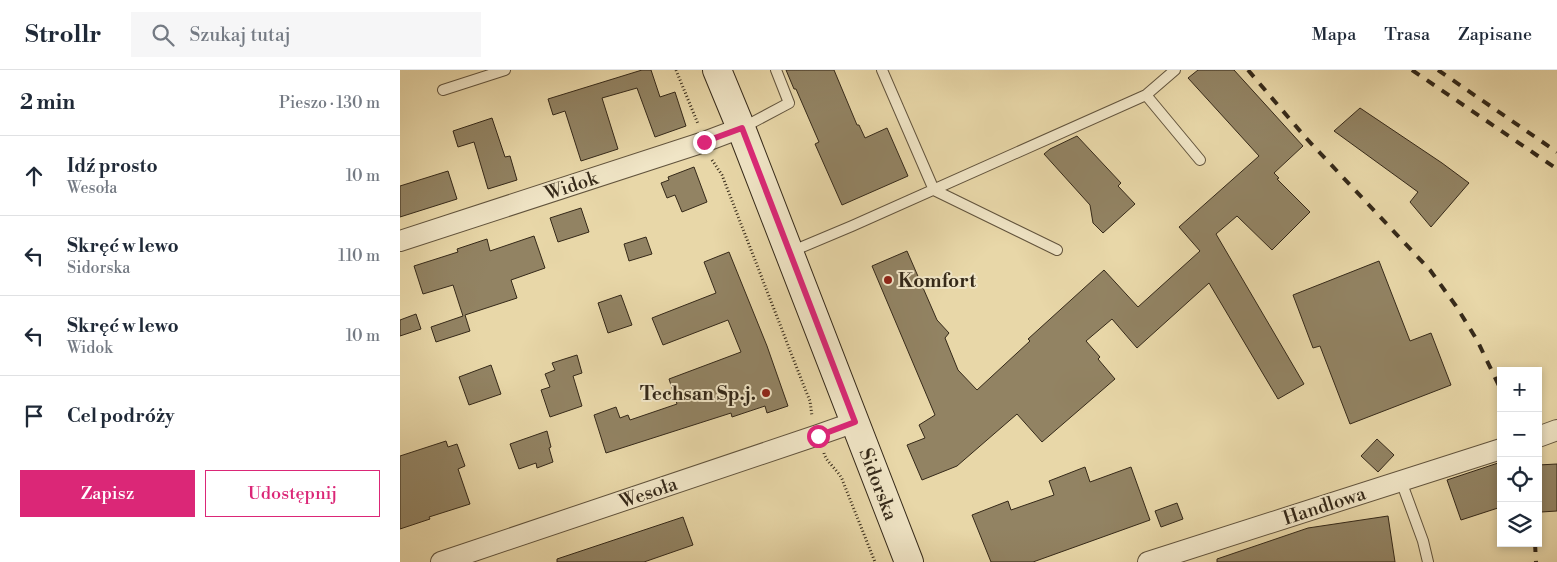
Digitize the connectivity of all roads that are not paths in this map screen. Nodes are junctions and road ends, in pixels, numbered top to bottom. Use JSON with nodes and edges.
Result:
{"nodes":[{"id":1,"x":505,"y":70,"type":"edge"},
{"id":2,"x":717,"y":70,"type":"edge"},
{"id":3,"x":776,"y":70,"type":"edge"},
{"id":4,"x":882,"y":70,"type":"edge"},
{"id":5,"x":1175,"y":70,"type":"edge"},
{"id":6,"x":443,"y":90,"type":"dead end"},
{"id":7,"x":1146,"y":95,"type":"junction"},
{"id":8,"x":742,"y":128,"type":"junction"},
{"id":9,"x":1200,"y":160,"type":"dead end"},
{"id":10,"x":934,"y":190,"type":"junction"},
{"id":11,"x":400,"y":241,"type":"edge"},
{"id":12,"x":1057,"y":250,"type":"dead end"},
{"id":13,"x":789,"y":252,"type":"junction"},
{"id":14,"x":855,"y":422,"type":"junction"},
{"id":15,"x":1557,"y":430,"type":"edge"},
{"id":16,"x":1542,"y":436,"type":"edge"},
{"id":17,"x":1497,"y":450,"type":"edge"},
{"id":18,"x":1402,"y":481,"type":"junction"},
{"id":19,"x":1172,"y":558,"type":"edge"},
{"id":20,"x":441,"y":562,"type":"edge"},
{"id":21,"x":909,"y":562,"type":"edge"},
{"id":22,"x":1148,"y":562,"type":"edge"},
{"id":23,"x":1428,"y":562,"type":"edge"}],
"edges":[{"from":1,"to":6,"type":"lane"},
{"from":2,"to":8,"type":"street","name":"Sidorska"},
{"from":3,"to":8,"type":"lane"},
{"from":4,"to":10,"type":"lane"},
{"from":5,"to":7,"type":"lane"},
{"from":7,"to":9,"type":"lane"},
{"from":7,"to":10,"type":"lane"},
{"from":8,"to":11,"type":"street","name":"Widok"},
{"from":8,"to":13,"type":"street","name":"Sidorska"},
{"from":10,"to":12,"type":"lane"},
{"from":10,"to":13,"type":"lane"},
{"from":13,"to":14,"type":"street","name":"Sidorska"},
{"from":14,"to":20,"type":"street","name":"Wesoła"},
{"from":14,"to":21,"type":"street","name":"Sidorska"},
{"from":15,"to":16,"type":"street"},
{"from":17,"to":18,"type":"street","name":"Handlowa"},
{"from":18,"to":19,"type":"street","name":"Handlowa"},
{"from":18,"to":23,"type":"lane"},
{"from":19,"to":22,"type":"street","name":"Handlowa"}]}
